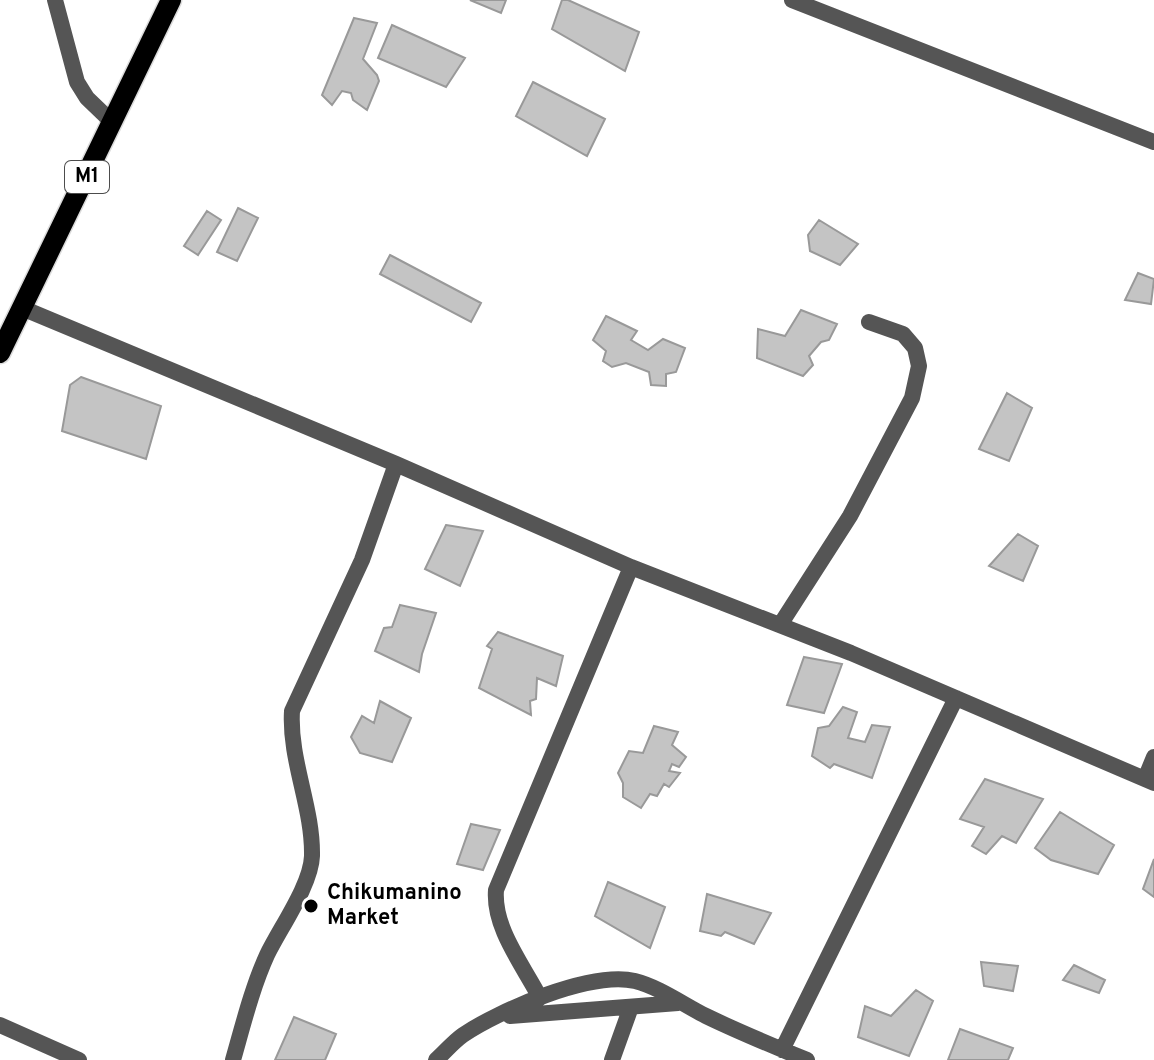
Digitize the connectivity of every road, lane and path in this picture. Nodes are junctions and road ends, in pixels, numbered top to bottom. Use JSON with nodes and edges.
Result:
{"nodes":[{"id":1,"x":55,"y":0,"type":"edge"},
{"id":2,"x":171,"y":0,"type":"edge"},
{"id":3,"x":792,"y":0,"type":"edge"},
{"id":4,"x":113,"y":123,"type":"junction"},
{"id":5,"x":1154,"y":142,"type":"edge"},
{"id":6,"x":22,"y":308,"type":"junction"},
{"id":7,"x":869,"y":322,"type":"dead end"},
{"id":8,"x":0,"y":353,"type":"edge"},
{"id":9,"x":396,"y":464,"type":"junction"},
{"id":10,"x":631,"y":567,"type":"junction"},
{"id":11,"x":780,"y":625,"type":"junction"},
{"id":12,"x":956,"y":698,"type":"junction"},
{"id":13,"x":1154,"y":757,"type":"edge"},
{"id":14,"x":1149,"y":781,"type":"edge"},
{"id":15,"x":540,"y":998,"type":"junction"},
{"id":16,"x":680,"y":1003,"type":"junction"},
{"id":17,"x":631,"y":1007,"type":"junction"},
{"id":18,"x":496,"y":1017,"type":"junction"},
{"id":19,"x":0,"y":1025,"type":"edge"},
{"id":20,"x":782,"y":1050,"type":"junction"},
{"id":21,"x":79,"y":1060,"type":"edge"},
{"id":22,"x":233,"y":1060,"type":"edge"},
{"id":23,"x":436,"y":1060,"type":"edge"},
{"id":24,"x":612,"y":1060,"type":"edge"},
{"id":25,"x":807,"y":1060,"type":"edge"}],
"edges":[{"from":1,"to":4,"type":"street"},
{"from":2,"to":4,"type":"main road","number":"M1"},
{"from":3,"to":5,"type":"street"},
{"from":4,"to":6,"type":"main road","number":"M1"},
{"from":6,"to":8,"type":"main road","number":"M1"},
{"from":6,"to":9,"type":"street"},
{"from":7,"to":11,"type":"street"},
{"from":9,"to":10,"type":"street"},
{"from":9,"to":22,"type":"street"},
{"from":10,"to":11,"type":"street"},
{"from":10,"to":15,"type":"street"},
{"from":11,"to":12,"type":"street"},
{"from":12,"to":14,"type":"street"},
{"from":12,"to":20,"type":"street"},
{"from":13,"to":14,"type":"street"},
{"from":15,"to":16,"type":"street"},
{"from":15,"to":18,"type":"street"},
{"from":16,"to":17,"type":"street"},
{"from":16,"to":20,"type":"street"},
{"from":17,"to":18,"type":"street"},
{"from":17,"to":24,"type":"street"},
{"from":18,"to":23,"type":"street"},
{"from":19,"to":21,"type":"street"},
{"from":20,"to":25,"type":"street"}]}
